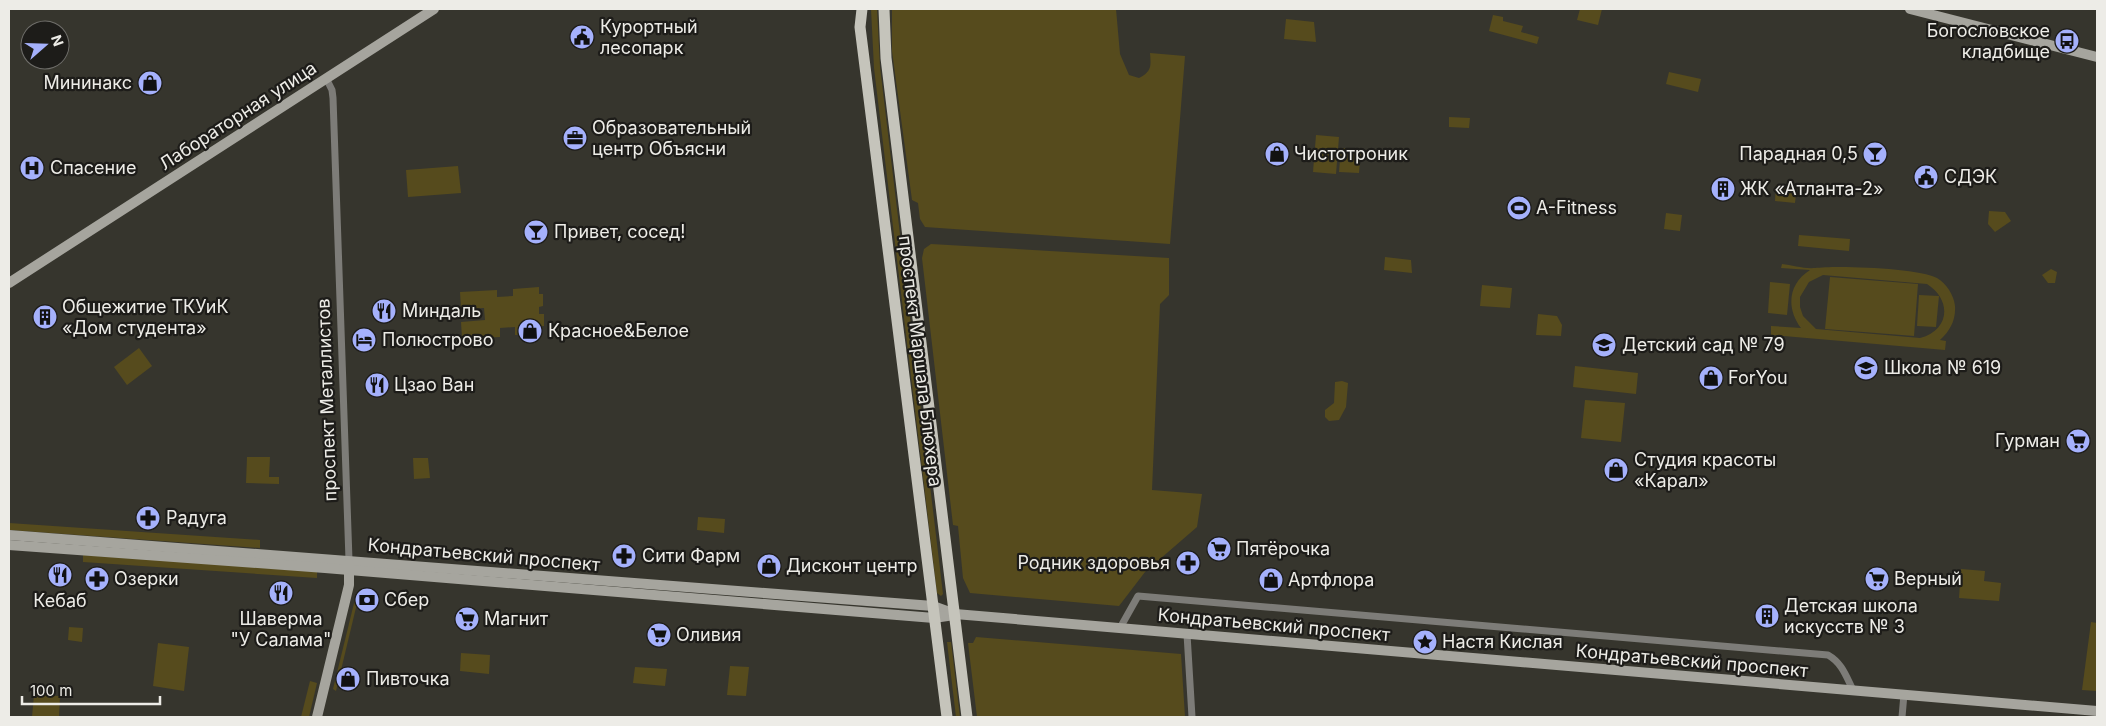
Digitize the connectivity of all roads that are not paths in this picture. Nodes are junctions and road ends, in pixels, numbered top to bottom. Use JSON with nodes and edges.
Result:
{"nodes":[{"id":1,"x":434,"y":9,"type":"edge"},
{"id":2,"x":862,"y":9,"type":"edge"},
{"id":3,"x":884,"y":9,"type":"edge"},
{"id":4,"x":1910,"y":9,"type":"edge"},
{"id":5,"x":2097,"y":57,"type":"edge"},
{"id":6,"x":326,"y":78,"type":"junction"},
{"id":7,"x":9,"y":282,"type":"edge"},
{"id":8,"x":9,"y":535,"type":"edge"},
{"id":9,"x":9,"y":545,"type":"edge"},
{"id":10,"x":349,"y":565,"type":"junction"},
{"id":11,"x":933,"y":606,"type":"junction"},
{"id":12,"x":955,"y":614,"type":"junction"},
{"id":13,"x":934,"y":618,"type":"junction"},
{"id":14,"x":1120,"y":628,"type":"junction"},
{"id":15,"x":1187,"y":634,"type":"junction"},
{"id":16,"x":1852,"y":690,"type":"junction"},
{"id":17,"x":1904,"y":694,"type":"junction"},
{"id":18,"x":2097,"y":711,"type":"edge"},
{"id":19,"x":317,"y":717,"type":"edge"},
{"id":20,"x":947,"y":717,"type":"edge"},
{"id":21,"x":968,"y":717,"type":"edge"},
{"id":22,"x":1192,"y":717,"type":"edge"},
{"id":23,"x":1902,"y":717,"type":"edge"}],
"edges":[{"from":1,"to":6,"type":"street","name":"Лабораторная улица"},
{"from":2,"to":11,"type":"main road","name":"проспект Маршала Блюхера"},
{"from":3,"to":12,"type":"main road","name":"проспект Маршала Блюхера"},
{"from":4,"to":5,"type":"street"},
{"from":6,"to":7,"type":"street","name":"Лабораторная улица"},
{"from":6,"to":10,"type":"street","name":"проспект Металлистов"},
{"from":8,"to":10,"type":"street","name":"Кондратьевский проспект"},
{"from":9,"to":10,"type":"street","name":"Кондратьевский проспект"},
{"from":10,"to":11,"type":"street","name":"Кондратьевский проспект"},
{"from":10,"to":13,"type":"street","name":"Кондратьевский проспект"},
{"from":10,"to":19,"type":"street","name":"проспект Металлистов"},
{"from":11,"to":12,"type":"street","name":"Кондратьевский проспект"},
{"from":11,"to":13,"type":"main road","name":"проспект Маршала Блюхера"},
{"from":12,"to":13,"type":"street","name":"Кондратьевский проспект"},
{"from":12,"to":14,"type":"street","name":"Кондратьевский проспект"},
{"from":12,"to":21,"type":"main road","name":"проспект Маршала Блюхера"},
{"from":13,"to":20,"type":"main road","name":"проспект Маршала Блюхера"},
{"from":14,"to":15,"type":"street","name":"Кондратьевский проспект"},
{"from":14,"to":16,"type":"street"},
{"from":15,"to":16,"type":"street","name":"Кондратьевский проспект"},
{"from":15,"to":22,"type":"street"},
{"from":16,"to":17,"type":"street","name":"Кондратьевский проспект"},
{"from":17,"to":18,"type":"street","name":"Кондратьевский проспект"},
{"from":17,"to":23,"type":"street"}]}
